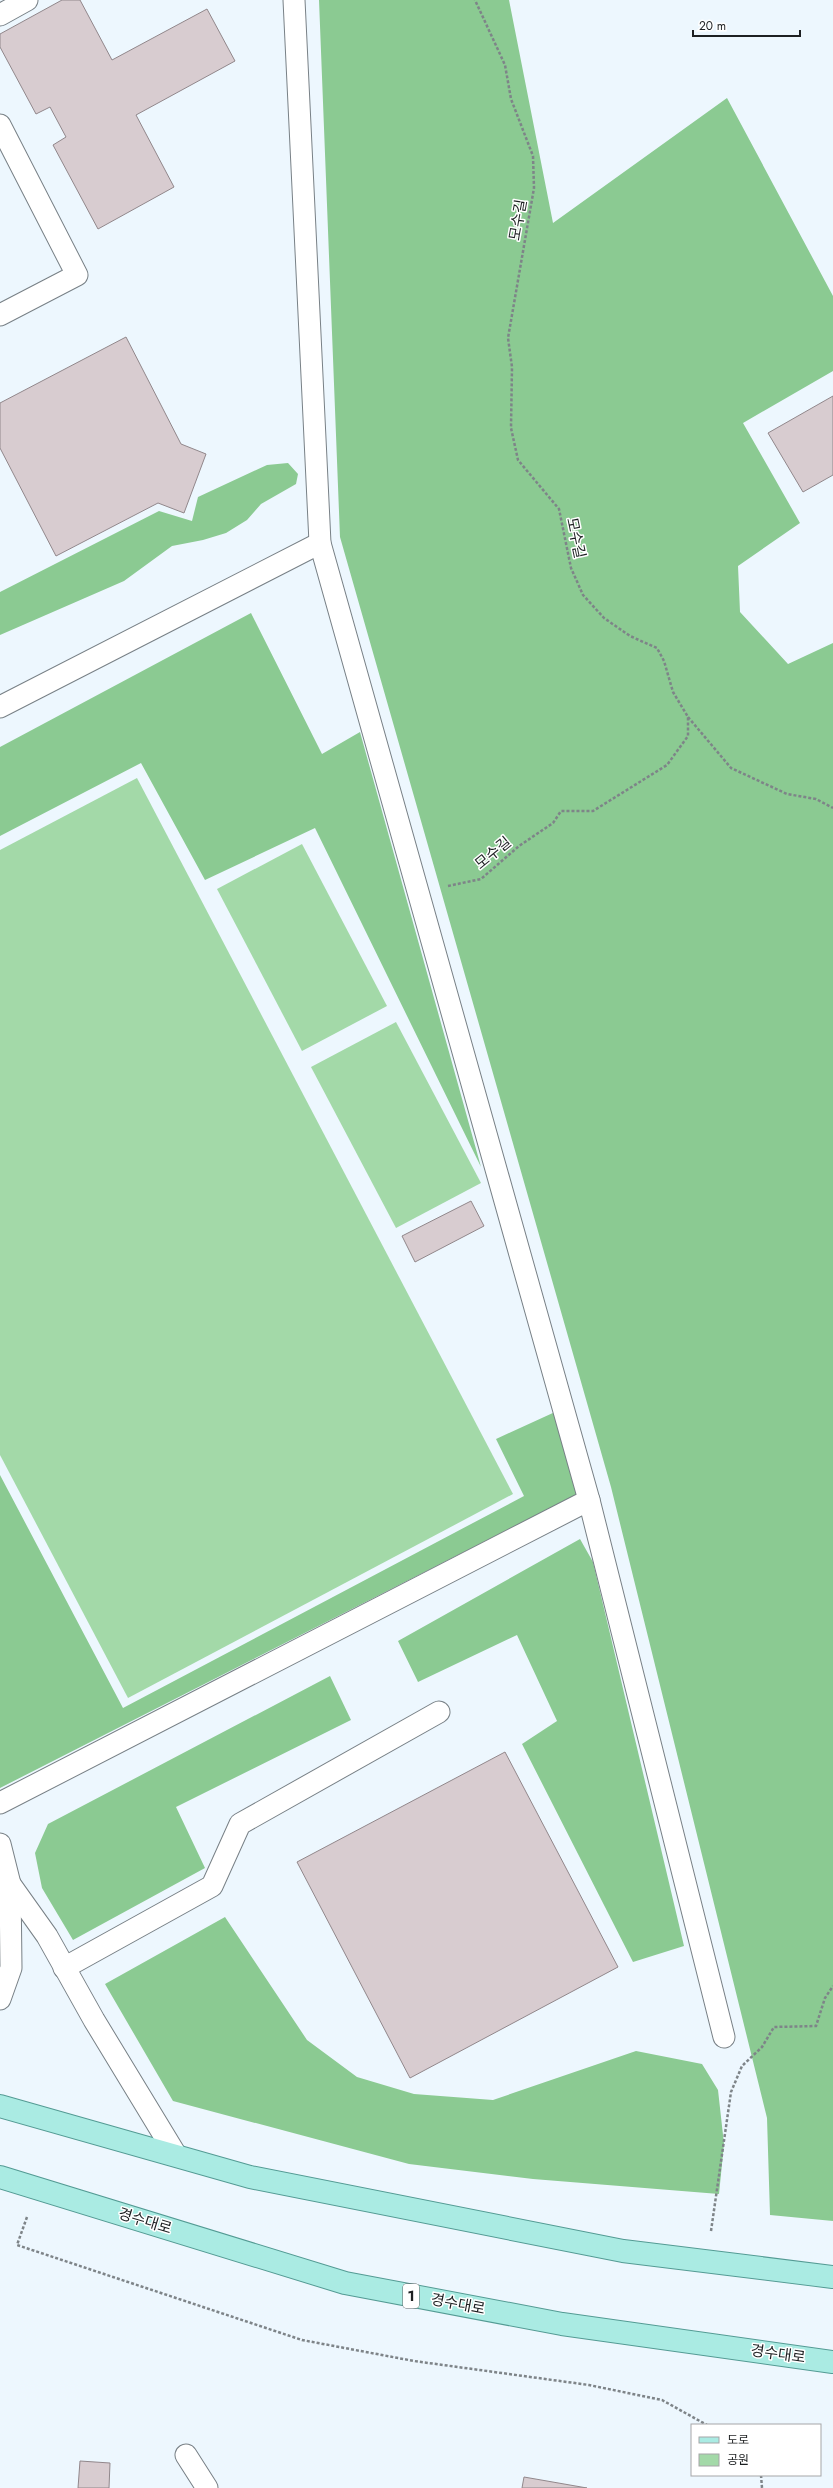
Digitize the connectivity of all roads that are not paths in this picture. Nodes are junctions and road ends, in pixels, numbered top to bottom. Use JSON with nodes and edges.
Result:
{"nodes":[{"id":1,"x":27,"y":0,"type":"edge"},
{"id":2,"x":294,"y":0,"type":"edge"},
{"id":3,"x":0,"y":15,"type":"edge"},
{"id":4,"x":0,"y":125,"type":"edge"},
{"id":5,"x":0,"y":315,"type":"edge"},
{"id":6,"x":320,"y":543,"type":"junction"},
{"id":7,"x":0,"y":707,"type":"edge"},
{"id":8,"x":589,"y":1500,"type":"junction"},
{"id":9,"x":439,"y":1712,"type":"dead end"},
{"id":10,"x":0,"y":1803,"type":"edge"},
{"id":11,"x":0,"y":1844,"type":"edge"},
{"id":12,"x":5,"y":1892,"type":"edge"},
{"id":13,"x":64,"y":1968,"type":"junction"},
{"id":14,"x":0,"y":1999,"type":"edge"},
{"id":15,"x":724,"y":2037,"type":"dead end"},
{"id":16,"x":0,"y":2106,"type":"edge"},
{"id":17,"x":176,"y":2155,"type":"junction"},
{"id":18,"x":0,"y":2177,"type":"edge"},
{"id":19,"x":833,"y":2277,"type":"edge"},
{"id":20,"x":833,"y":2362,"type":"edge"},
{"id":21,"x":186,"y":2455,"type":"dead end"},
{"id":22,"x":208,"y":2488,"type":"edge"}],
"edges":[{"from":1,"to":3,"type":"lane"},
{"from":2,"to":6,"type":"lane"},
{"from":4,"to":5,"type":"lane"},
{"from":6,"to":7,"type":"lane"},
{"from":6,"to":8,"type":"lane"},
{"from":8,"to":10,"type":"lane"},
{"from":8,"to":15,"type":"lane"},
{"from":9,"to":13,"type":"lane"},
{"from":11,"to":12,"type":"lane"},
{"from":12,"to":13,"type":"lane"},
{"from":12,"to":14,"type":"lane"},
{"from":13,"to":17,"type":"lane"},
{"from":16,"to":17,"type":"main road"},
{"from":17,"to":19,"type":"main road"},
{"from":18,"to":20,"type":"main road","name":"경수대로","number":"1"},
{"from":21,"to":22,"type":"lane"}]}
